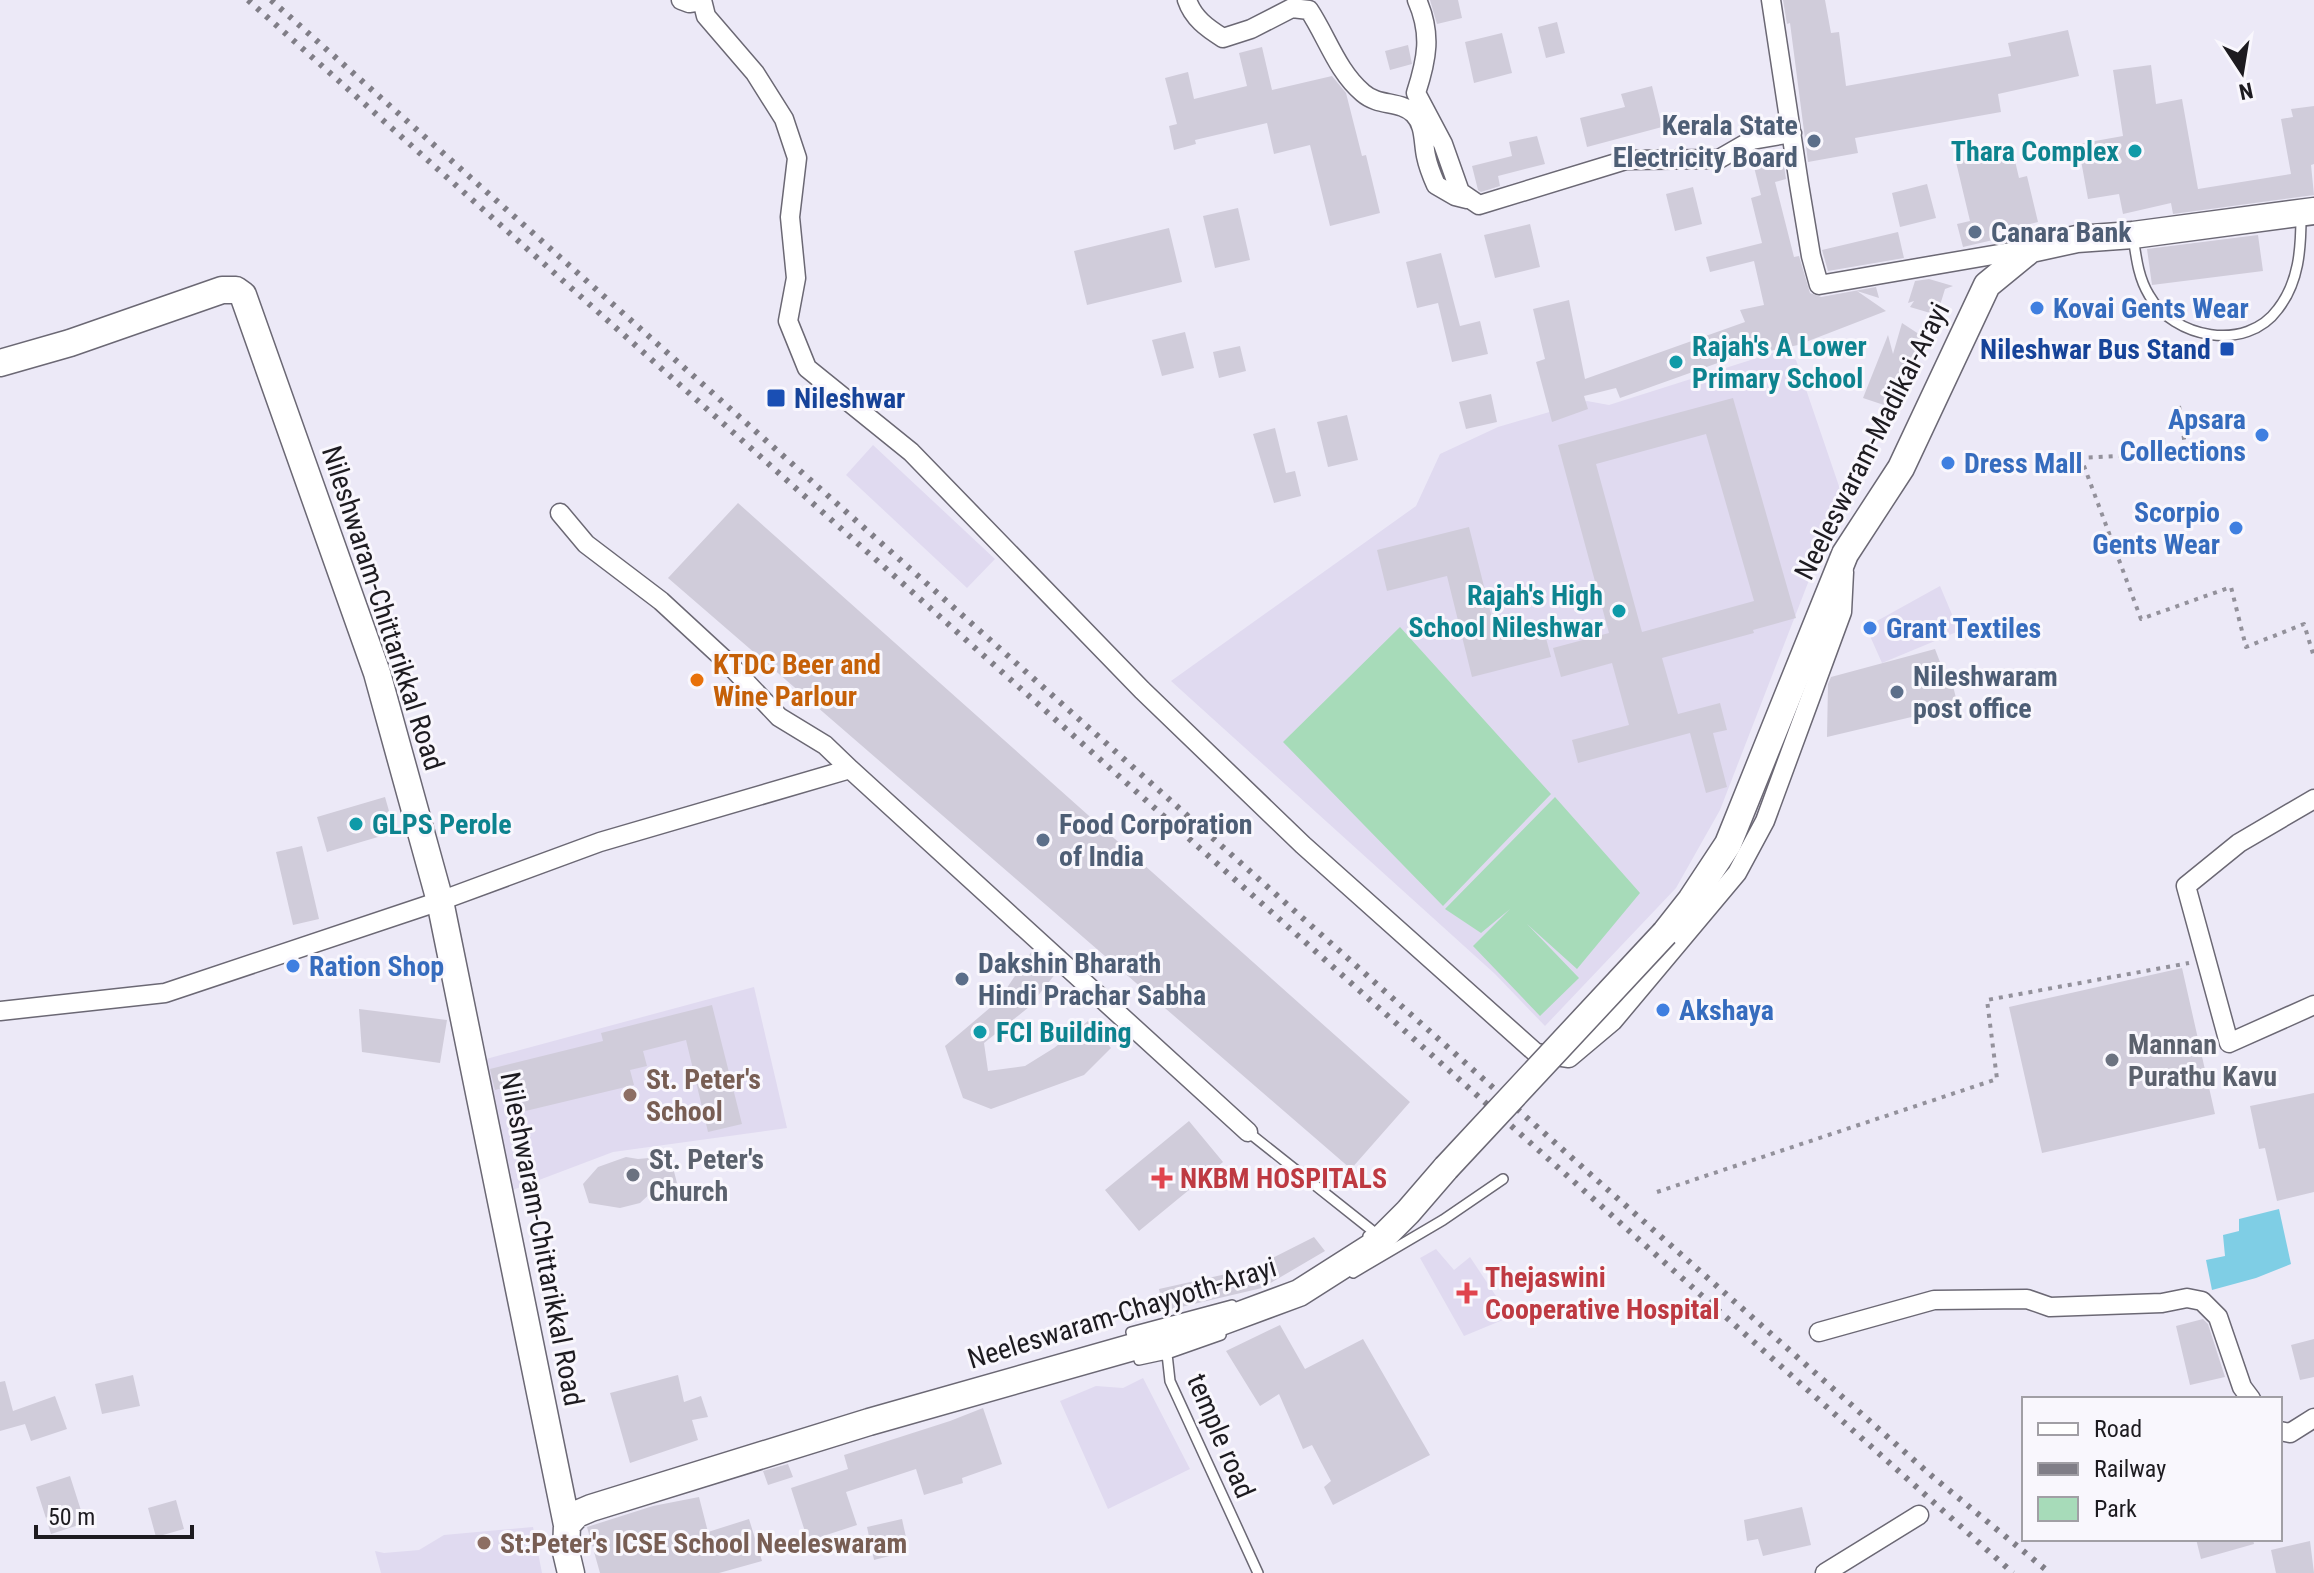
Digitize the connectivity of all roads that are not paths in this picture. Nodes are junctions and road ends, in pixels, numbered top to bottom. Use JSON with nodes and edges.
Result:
{"nodes":[{"id":1,"x":681,"y":0,"type":"edge"},
{"id":2,"x":702,"y":0,"type":"edge"},
{"id":3,"x":1187,"y":0,"type":"edge"},
{"id":4,"x":1417,"y":0,"type":"edge"},
{"id":5,"x":1771,"y":0,"type":"edge"},
{"id":6,"x":1792,"y":133,"type":"junction"},
{"id":7,"x":1474,"y":201,"type":"junction"},
{"id":8,"x":2308,"y":211,"type":"edge"},
{"id":9,"x":2133,"y":235,"type":"junction"},
{"id":10,"x":2031,"y":249,"type":"junction"},
{"id":11,"x":0,"y":363,"type":"edge"},
{"id":12,"x":560,"y":513,"type":"dead end"},
{"id":13,"x":1845,"y":554,"type":"junction"},
{"id":14,"x":850,"y":769,"type":"junction"},
{"id":15,"x":2314,"y":799,"type":"edge"},
{"id":16,"x":440,"y":901,"type":"junction"},
{"id":17,"x":1665,"y":933,"type":"joint"},
{"id":18,"x":2314,"y":1005,"type":"edge"},
{"id":19,"x":0,"y":1011,"type":"edge"},
{"id":20,"x":1248,"y":1132,"type":"joint"},
{"id":21,"x":1503,"y":1179,"type":"dead end"},
{"id":22,"x":1278,"y":1312,"type":"dead end"},
{"id":23,"x":1238,"y":1329,"type":"dead end"},
{"id":24,"x":1819,"y":1332,"type":"dead end"},
{"id":25,"x":1133,"y":1347,"type":"junction"},
{"id":26,"x":1167,"y":1354,"type":"junction"},
{"id":27,"x":2250,"y":1397,"type":"edge"},
{"id":28,"x":2314,"y":1418,"type":"edge"},
{"id":29,"x":2282,"y":1431,"type":"edge"},
{"id":30,"x":1919,"y":1515,"type":"dead end"},
{"id":31,"x":567,"y":1525,"type":"junction"},
{"id":32,"x":571,"y":1573,"type":"edge"},
{"id":33,"x":1258,"y":1573,"type":"edge"},
{"id":34,"x":1825,"y":1573,"type":"edge"}],
"edges":[{"from":1,"to":2,"type":"street"},
{"from":2,"to":13,"type":"street"},
{"from":3,"to":7,"type":"street"},
{"from":4,"to":7,"type":"street"},
{"from":5,"to":6,"type":"street"},
{"from":6,"to":7,"type":"street"},
{"from":6,"to":10,"type":"street"},
{"from":8,"to":9,"type":"main road","name":"Neeleswaram-Madikai-Arayi"},
{"from":8,"to":9,"type":"lane"},
{"from":9,"to":10,"type":"main road","name":"Neeleswaram-Madikai-Arayi"},
{"from":10,"to":13,"type":"main road","name":"Neeleswaram-Madikai-Arayi"},
{"from":11,"to":16,"type":"main road","name":"Nileshwaram-Chittarikkal Road"},
{"from":12,"to":14,"type":"street"},
{"from":13,"to":17,"type":"main road","name":"Neeleswaram-Madikai-Arayi"},
{"from":14,"to":16,"type":"street"},
{"from":14,"to":20,"type":"street"},
{"from":15,"to":18,"type":"street"},
{"from":16,"to":19,"type":"street"},
{"from":16,"to":31,"type":"main road","name":"Nileshwaram-Chittarikkal Road"},
{"from":17,"to":25,"type":"main road","name":"Neeleswaram-Chayyoth-Arayi","bridge":true},
{"from":20,"to":25,"type":"lane"},
{"from":21,"to":22,"type":"lane"},
{"from":23,"to":26,"type":"lane"},
{"from":24,"to":27,"type":"street"},
{"from":25,"to":26,"type":"lane","name":"temple road"},
{"from":25,"to":31,"type":"main road","name":"Neeleswaram-Chayyoth-Arayi"},
{"from":26,"to":33,"type":"lane","name":"temple road"},
{"from":28,"to":29,"type":"street"},
{"from":30,"to":34,"type":"street"},
{"from":31,"to":32,"type":"main road","name":"Nileshwaram-Chittarikkal Road"}]}
